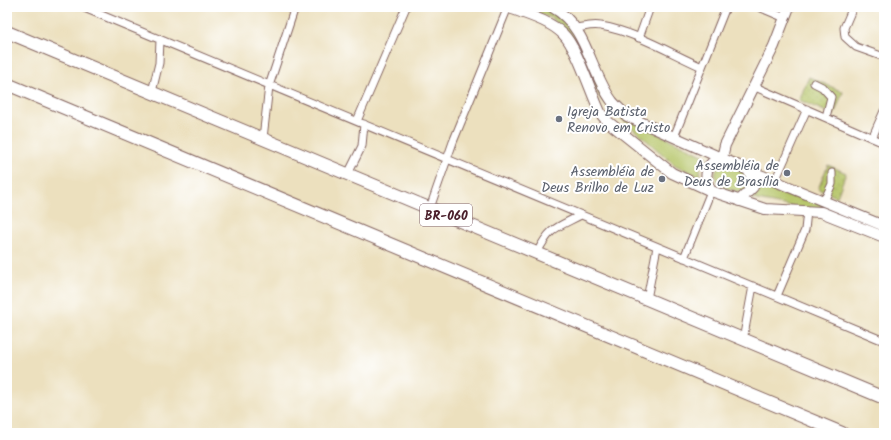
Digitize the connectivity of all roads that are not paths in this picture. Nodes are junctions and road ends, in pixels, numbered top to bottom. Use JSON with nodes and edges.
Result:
{"nodes":[{"id":1,"x":82,"y":7,"type":"edge"},
{"id":2,"x":295,"y":7,"type":"edge"},
{"id":3,"x":406,"y":7,"type":"edge"},
{"id":4,"x":508,"y":7,"type":"edge"},
{"id":5,"x":552,"y":7,"type":"edge"},
{"id":6,"x":650,"y":7,"type":"edge"},
{"id":7,"x":726,"y":7,"type":"edge"},
{"id":8,"x":759,"y":7,"type":"edge"},
{"id":9,"x":789,"y":7,"type":"edge"},
{"id":10,"x":853,"y":7,"type":"edge"},
{"id":11,"x":785,"y":18,"type":"junction"},
{"id":12,"x":577,"y":28,"type":"junction"},
{"id":13,"x":7,"y":32,"type":"edge"},
{"id":14,"x":639,"y":38,"type":"junction"},
{"id":15,"x":160,"y":40,"type":"junction"},
{"id":16,"x":884,"y":57,"type":"edge"},
{"id":17,"x":702,"y":67,"type":"junction"},
{"id":18,"x":814,"y":83,"type":"dead end"},
{"id":19,"x":7,"y":84,"type":"edge"},
{"id":20,"x":269,"y":86,"type":"junction"},
{"id":21,"x":753,"y":86,"type":"junction"},
{"id":22,"x":152,"y":92,"type":"junction"},
{"id":23,"x":807,"y":109,"type":"junction"},
{"id":24,"x":884,"y":112,"type":"edge"},
{"id":25,"x":826,"y":117,"type":"junction"},
{"id":26,"x":360,"y":123,"type":"junction"},
{"id":27,"x":674,"y":137,"type":"junction"},
{"id":28,"x":263,"y":138,"type":"junction"},
{"id":29,"x":872,"y":138,"type":"junction"},
{"id":30,"x":884,"y":143,"type":"edge"},
{"id":31,"x":722,"y":158,"type":"junction"},
{"id":32,"x":447,"y":159,"type":"junction"},
{"id":33,"x":748,"y":170,"type":"junction"},
{"id":34,"x":832,"y":173,"type":"dead end"},
{"id":35,"x":348,"y":174,"type":"junction"},
{"id":36,"x":775,"y":181,"type":"junction"},
{"id":37,"x":711,"y":191,"type":"junction"},
{"id":38,"x":739,"y":201,"type":"junction"},
{"id":39,"x":824,"y":201,"type":"junction"},
{"id":40,"x":430,"y":208,"type":"junction"},
{"id":41,"x":807,"y":211,"type":"junction"},
{"id":42,"x":581,"y":215,"type":"junction"},
{"id":43,"x":884,"y":226,"type":"edge"},
{"id":44,"x":884,"y":237,"type":"edge"},
{"id":45,"x":657,"y":247,"type":"junction"},
{"id":46,"x":537,"y":253,"type":"junction"},
{"id":47,"x":684,"y":258,"type":"junction"},
{"id":48,"x":753,"y":286,"type":"junction"},
{"id":49,"x":777,"y":296,"type":"junction"},
{"id":50,"x":647,"y":299,"type":"junction"},
{"id":51,"x":743,"y":340,"type":"junction"},
{"id":52,"x":884,"y":341,"type":"edge"},
{"id":53,"x":884,"y":398,"type":"edge"},
{"id":54,"x":842,"y":433,"type":"edge"}],
"edges":[{"from":1,"to":15,"type":"street"},
{"from":2,"to":20,"type":"street"},
{"from":3,"to":26,"type":"street"},
{"from":4,"to":32,"type":"street"},
{"from":4,"to":37,"type":"street"},
{"from":5,"to":12,"type":"street"},
{"from":6,"to":14,"type":"street"},
{"from":7,"to":17,"type":"street"},
{"from":8,"to":11,"type":"street"},
{"from":9,"to":11,"type":"street"},
{"from":10,"to":16,"type":"street"},
{"from":11,"to":21,"type":"street"},
{"from":12,"to":14,"type":"street"},
{"from":12,"to":27,"type":"street"},
{"from":13,"to":22,"type":"highway","number":"BR-060"},
{"from":14,"to":17,"type":"street"},
{"from":15,"to":20,"type":"street"},
{"from":15,"to":22,"type":"street"},
{"from":17,"to":27,"type":"street"},
{"from":18,"to":25,"type":"street"},
{"from":19,"to":54,"type":"highway"},
{"from":20,"to":26,"type":"street"},
{"from":20,"to":28,"type":"street"},
{"from":21,"to":23,"type":"street"},
{"from":21,"to":31,"type":"street"},
{"from":22,"to":28,"type":"highway","number":"BR-060"},
{"from":23,"to":25,"type":"street"},
{"from":23,"to":36,"type":"street"},
{"from":24,"to":29,"type":"street"},
{"from":25,"to":29,"type":"street"},
{"from":26,"to":32,"type":"street"},
{"from":26,"to":35,"type":"street"},
{"from":27,"to":31,"type":"street"},
{"from":28,"to":35,"type":"highway","number":"BR-060"},
{"from":29,"to":30,"type":"street"},
{"from":31,"to":33,"type":"street"},
{"from":31,"to":37,"type":"street"},
{"from":32,"to":40,"type":"street"},
{"from":32,"to":42,"type":"street"},
{"from":33,"to":36,"type":"street"},
{"from":33,"to":38,"type":"street"},
{"from":34,"to":39,"type":"street"},
{"from":35,"to":40,"type":"highway","number":"BR-060"},
{"from":36,"to":39,"type":"street"},
{"from":37,"to":38,"type":"street"},
{"from":37,"to":47,"type":"street"},
{"from":38,"to":41,"type":"street"},
{"from":39,"to":43,"type":"street"},
{"from":40,"to":46,"type":"highway","number":"BR-060"},
{"from":41,"to":44,"type":"street"},
{"from":41,"to":49,"type":"street"},
{"from":42,"to":45,"type":"street"},
{"from":42,"to":46,"type":"street"},
{"from":45,"to":47,"type":"street"},
{"from":45,"to":50,"type":"street"},
{"from":46,"to":50,"type":"highway","number":"BR-060"},
{"from":47,"to":48,"type":"street"},
{"from":48,"to":49,"type":"street"},
{"from":48,"to":51,"type":"street"},
{"from":49,"to":52,"type":"street"},
{"from":50,"to":51,"type":"highway","number":"BR-060"},
{"from":51,"to":53,"type":"highway","number":"BR-060"}]}
